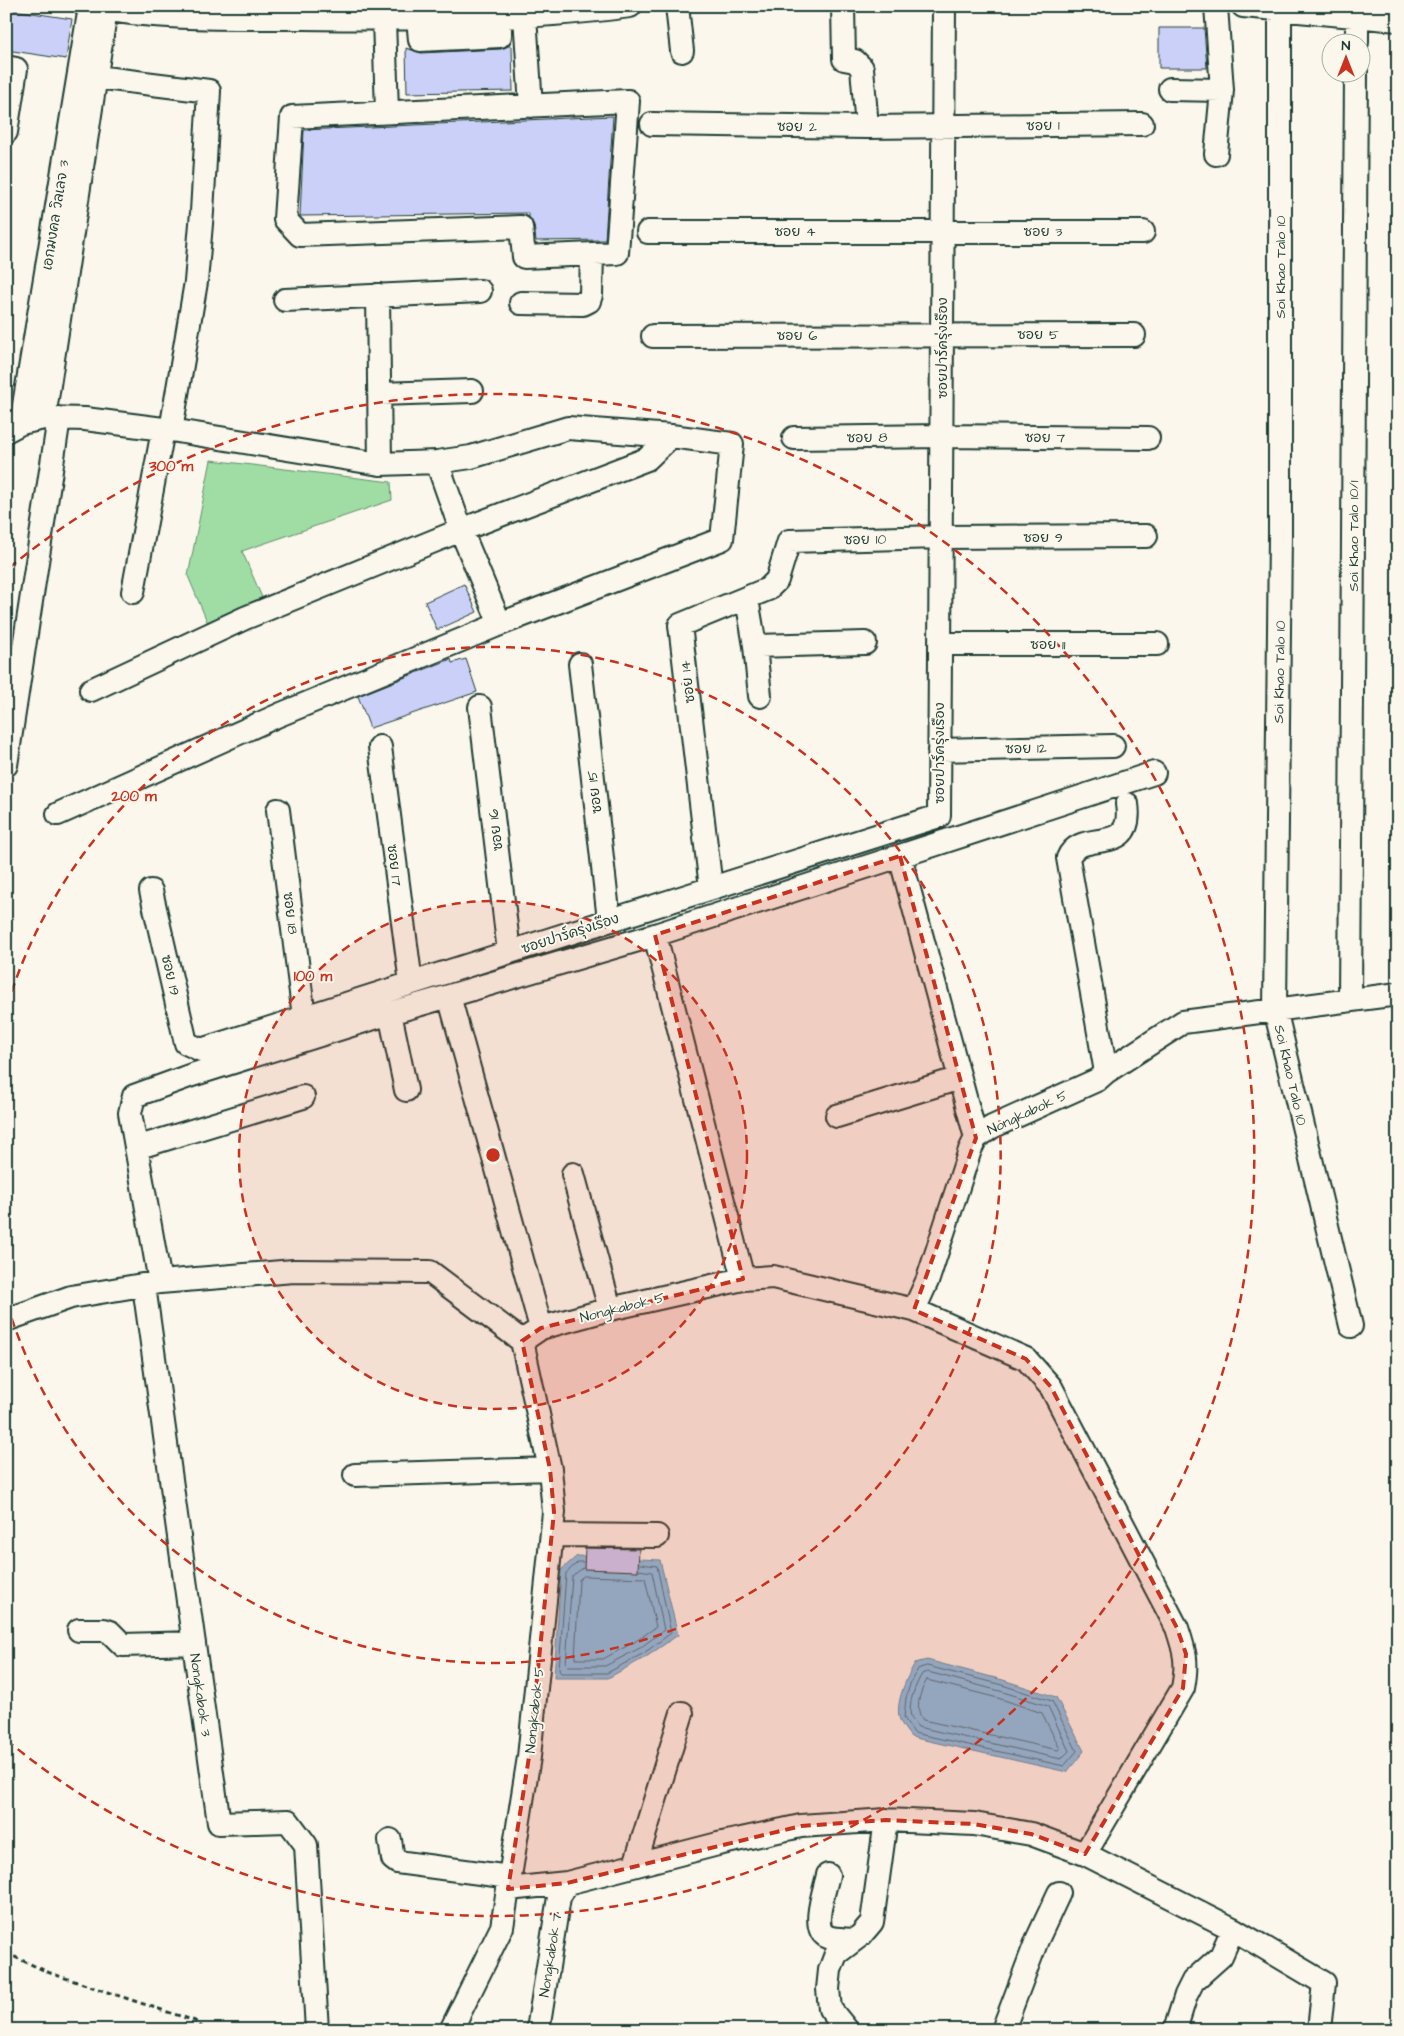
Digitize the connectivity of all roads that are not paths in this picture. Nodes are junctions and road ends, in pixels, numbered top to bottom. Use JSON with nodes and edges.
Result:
{"nodes":[{"id":1,"x":677,"y":6,"type":"edge"},
{"id":2,"x":843,"y":6,"type":"edge"},
{"id":3,"x":944,"y":6,"type":"edge"},
{"id":4,"x":1216,"y":6,"type":"edge"},
{"id":5,"x":1243,"y":6,"type":"edge"},
{"id":6,"x":618,"y":7,"type":"edge"},
{"id":7,"x":94,"y":8,"type":"edge"},
{"id":8,"x":1307,"y":9,"type":"edge"},
{"id":9,"x":143,"y":10,"type":"edge"},
{"id":10,"x":1280,"y":10,"type":"junction"},
{"id":11,"x":247,"y":12,"type":"edge"},
{"id":12,"x":450,"y":12,"type":"edge"},
{"id":13,"x":1378,"y":14,"type":"edge"},
{"id":14,"x":500,"y":16,"type":"junction"},
{"id":15,"x":526,"y":16,"type":"junction"},
{"id":16,"x":418,"y":18,"type":"junction"},
{"id":17,"x":384,"y":19,"type":"junction"},
{"id":18,"x":1364,"y":32,"type":"edge"},
{"id":19,"x":682,"y":51,"type":"dead end"},
{"id":20,"x":6,"y":67,"type":"edge"},
{"id":21,"x":96,"y":77,"type":"junction"},
{"id":22,"x":1356,"y":82,"type":"edge"},
{"id":23,"x":1170,"y":89,"type":"dead end"},
{"id":24,"x":1222,"y":90,"type":"junction"},
{"id":25,"x":531,"y":106,"type":"junction"},
{"id":26,"x":387,"y":112,"type":"junction"},
{"id":27,"x":652,"y":124,"type":"dead end"},
{"id":28,"x":1142,"y":124,"type":"dead end"},
{"id":29,"x":943,"y":126,"type":"junction"},
{"id":30,"x":867,"y":127,"type":"junction"},
{"id":31,"x":6,"y":132,"type":"edge"},
{"id":32,"x":1216,"y":154,"type":"dead end"},
{"id":33,"x":942,"y":230,"type":"junction"},
{"id":34,"x":648,"y":232,"type":"dead end"},
{"id":35,"x":1143,"y":232,"type":"dead end"},
{"id":36,"x":592,"y":254,"type":"junction"},
{"id":37,"x":480,"y":291,"type":"dead end"},
{"id":38,"x":378,"y":295,"type":"junction"},
{"id":39,"x":285,"y":300,"type":"dead end"},
{"id":40,"x":520,"y":303,"type":"dead end"},
{"id":41,"x":942,"y":334,"type":"junction"},
{"id":42,"x":1134,"y":335,"type":"dead end"},
{"id":43,"x":653,"y":336,"type":"dead end"},
{"id":44,"x":472,"y":391,"type":"dead end"},
{"id":45,"x":379,"y":394,"type":"junction"},
{"id":46,"x":52,"y":418,"type":"junction"},
{"id":47,"x":14,"y":427,"type":"edge"},
{"id":48,"x":167,"y":430,"type":"junction"},
{"id":49,"x":671,"y":436,"type":"junction"},
{"id":50,"x":941,"y":436,"type":"junction"},
{"id":51,"x":794,"y":438,"type":"dead end"},
{"id":52,"x":1148,"y":438,"type":"dead end"},
{"id":53,"x":437,"y":462,"type":"junction"},
{"id":54,"x":380,"y":464,"type":"junction"},
{"id":55,"x":461,"y":530,"type":"junction"},
{"id":56,"x":1146,"y":536,"type":"dead end"},
{"id":57,"x":940,"y":537,"type":"junction"},
{"id":58,"x":789,"y":540,"type":"joint"},
{"id":59,"x":133,"y":592,"type":"dead end"},
{"id":60,"x":747,"y":599,"type":"junction"},
{"id":61,"x":500,"y":624,"type":"junction"},
{"id":62,"x":865,"y":643,"type":"dead end"},
{"id":63,"x":940,"y":644,"type":"junction"},
{"id":64,"x":1157,"y":644,"type":"dead end"},
{"id":65,"x":755,"y":646,"type":"junction"},
{"id":66,"x":580,"y":664,"type":"dead end"},
{"id":67,"x":90,"y":690,"type":"dead end"},
{"id":68,"x":760,"y":696,"type":"dead end"},
{"id":69,"x":480,"y":707,"type":"dead end"},
{"id":70,"x":1113,"y":746,"type":"dead end"},
{"id":71,"x":380,"y":747,"type":"dead end"},
{"id":72,"x":939,"y":750,"type":"junction"},
{"id":73,"x":6,"y":765,"type":"edge"},
{"id":74,"x":1154,"y":773,"type":"dead end"},
{"id":75,"x":1126,"y":804,"type":"dead end"},
{"id":76,"x":278,"y":810,"type":"dead end"},
{"id":77,"x":58,"y":814,"type":"dead end"},
{"id":78,"x":900,"y":856,"type":"junction"},
{"id":79,"x":711,"y":888,"type":"junction"},
{"id":80,"x":151,"y":891,"type":"dead end"},
{"id":81,"x":609,"y":920,"type":"junction"},
{"id":82,"x":655,"y":934,"type":"junction"},
{"id":83,"x":510,"y":952,"type":"junction"},
{"id":84,"x":411,"y":983,"type":"junction"},
{"id":85,"x":1398,"y":994,"type":"edge"},
{"id":86,"x":449,"y":996,"type":"junction"},
{"id":87,"x":1350,"y":1000,"type":"junction"},
{"id":88,"x":1275,"y":1009,"type":"junction"},
{"id":89,"x":390,"y":1013,"type":"junction"},
{"id":90,"x":304,"y":1017,"type":"junction"},
{"id":91,"x":201,"y":1050,"type":"joint"},
{"id":92,"x":1106,"y":1072,"type":"junction"},
{"id":93,"x":960,"y":1078,"type":"junction"},
{"id":94,"x":406,"y":1090,"type":"dead end"},
{"id":95,"x":303,"y":1097,"type":"dead end"},
{"id":96,"x":837,"y":1116,"type":"dead end"},
{"id":97,"x":976,"y":1138,"type":"junction"},
{"id":98,"x":136,"y":1148,"type":"junction"},
{"id":99,"x":573,"y":1174,"type":"dead end"},
{"id":100,"x":743,"y":1279,"type":"junction"},
{"id":101,"x":152,"y":1284,"type":"junction"},
{"id":102,"x":610,"y":1309,"type":"junction"},
{"id":103,"x":914,"y":1310,"type":"junction"},
{"id":104,"x":6,"y":1320,"type":"edge"},
{"id":105,"x":1351,"y":1326,"type":"dead end"},
{"id":106,"x":542,"y":1328,"type":"junction"},
{"id":107,"x":522,"y":1341,"type":"junction"},
{"id":108,"x":550,"y":1469,"type":"junction"},
{"id":109,"x":355,"y":1475,"type":"dead end"},
{"id":110,"x":552,"y":1535,"type":"junction"},
{"id":111,"x":657,"y":1536,"type":"dead end"},
{"id":112,"x":79,"y":1630,"type":"dead end"},
{"id":113,"x":194,"y":1643,"type":"junction"},
{"id":114,"x":682,"y":1713,"type":"dead end"},
{"id":115,"x":886,"y":1820,"type":"junction"},
{"id":116,"x":390,"y":1840,"type":"dead end"},
{"id":117,"x":1085,"y":1854,"type":"junction"},
{"id":118,"x":635,"y":1865,"type":"junction"},
{"id":119,"x":828,"y":1875,"type":"dead end"},
{"id":120,"x":509,"y":1883,"type":"junction"},
{"id":121,"x":567,"y":1883,"type":"junction"},
{"id":122,"x":1059,"y":1893,"type":"dead end"},
{"id":123,"x":1233,"y":1928,"type":"junction"},
{"id":124,"x":854,"y":1940,"type":"junction"},
{"id":125,"x":317,"y":2030,"type":"edge"},
{"id":126,"x":451,"y":2030,"type":"edge"},
{"id":127,"x":538,"y":2030,"type":"edge"},
{"id":128,"x":847,"y":2030,"type":"edge"},
{"id":129,"x":1003,"y":2030,"type":"edge"},
{"id":130,"x":1175,"y":2030,"type":"edge"},
{"id":131,"x":1319,"y":2030,"type":"edge"}],
"edges":[{"from":1,"to":19,"type":"street"},
{"from":2,"to":30,"type":"street"},
{"from":3,"to":29,"type":"street","name":"ซอยปาร์ครุ่งเรือง"},
{"from":4,"to":24,"type":"street"},
{"from":5,"to":10,"type":"street"},
{"from":6,"to":15,"type":"street"},
{"from":7,"to":9,"type":"street"},
{"from":7,"to":21,"type":"street","name":"เอกมงคล วิลเลจ 3"},
{"from":7,"to":47,"type":"street","name":"เอกมงคล วิลเลจ 3"},
{"from":8,"to":10,"type":"street"},
{"from":8,"to":13,"type":"street"},
{"from":9,"to":11,"type":"street"},
{"from":10,"to":88,"type":"street","name":"Soi Khao Talo 10"},
{"from":11,"to":17,"type":"street"},
{"from":12,"to":14,"type":"street"},
{"from":12,"to":16,"type":"street"},
{"from":13,"to":18,"type":"street"},
{"from":14,"to":15,"type":"street"},
{"from":14,"to":16,"type":"street"},
{"from":15,"to":25,"type":"street"},
{"from":16,"to":17,"type":"street"},
{"from":17,"to":26,"type":"street"},
{"from":20,"to":31,"type":"street"},
{"from":21,"to":46,"type":"street","name":"เอกมงคล วิลเลจ 3"},
{"from":21,"to":48,"type":"street"},
{"from":22,"to":87,"type":"street","name":"Soi Khao Talo 10/1"},
{"from":23,"to":24,"type":"street"},
{"from":24,"to":32,"type":"street"},
{"from":25,"to":26,"type":"street"},
{"from":25,"to":36,"type":"street"},
{"from":26,"to":36,"type":"street"},
{"from":27,"to":30,"type":"street","name":"ซอย 2"},
{"from":28,"to":29,"type":"street","name":"ซอย 1"},
{"from":29,"to":30,"type":"street","name":"ซอย 2"},
{"from":29,"to":33,"type":"street","name":"ซอยปาร์ครุ่งเรือง"},
{"from":33,"to":34,"type":"street","name":"ซอย 4"},
{"from":33,"to":35,"type":"street","name":"ซอย 3"},
{"from":33,"to":41,"type":"street","name":"ซอยปาร์ครุ่งเรือง"},
{"from":36,"to":40,"type":"street"},
{"from":37,"to":38,"type":"street"},
{"from":38,"to":39,"type":"street"},
{"from":38,"to":45,"type":"street"},
{"from":41,"to":42,"type":"street","name":"ซอย 5"},
{"from":41,"to":43,"type":"street","name":"ซอย 6"},
{"from":41,"to":50,"type":"street","name":"ซอยปาร์ครุ่งเรือง"},
{"from":44,"to":45,"type":"street"},
{"from":45,"to":54,"type":"street"},
{"from":46,"to":47,"type":"street"},
{"from":46,"to":48,"type":"street"},
{"from":46,"to":73,"type":"street","name":"เอกมงคล วิลเลจ 3"},
{"from":48,"to":54,"type":"street"},
{"from":48,"to":59,"type":"street"},
{"from":49,"to":53,"type":"street"},
{"from":49,"to":55,"type":"street"},
{"from":49,"to":61,"type":"street"},
{"from":50,"to":51,"type":"street","name":"ซอย 8"},
{"from":50,"to":52,"type":"street","name":"ซอย 7"},
{"from":50,"to":57,"type":"street","name":"ซอยปาร์ครุ่งเรือง"},
{"from":53,"to":54,"type":"street"},
{"from":53,"to":55,"type":"street"},
{"from":55,"to":61,"type":"street"},
{"from":55,"to":67,"type":"street"},
{"from":56,"to":57,"type":"street","name":"ซอย 9"},
{"from":57,"to":58,"type":"street","name":"ซอย 10"},
{"from":57,"to":63,"type":"street","name":"ซอยปาร์ครุ่งเรือง"},
{"from":58,"to":60,"type":"street","name":"ซอย 14"},
{"from":60,"to":65,"type":"street"},
{"from":60,"to":79,"type":"street","name":"ซอย 14"},
{"from":61,"to":77,"type":"street"},
{"from":62,"to":65,"type":"street"},
{"from":63,"to":64,"type":"street","name":"ซอย 11"},
{"from":63,"to":72,"type":"street","name":"ซอยปาร์ครุ่งเรือง"},
{"from":65,"to":68,"type":"street"},
{"from":66,"to":81,"type":"street","name":"ซอย 15"},
{"from":69,"to":83,"type":"street","name":"ซอย 16"},
{"from":70,"to":72,"type":"street","name":"ซอย 12"},
{"from":71,"to":84,"type":"street","name":"ซอย 17"},
{"from":72,"to":79,"type":"street","name":"ซอยปาร์ครุ่งเรือง"},
{"from":74,"to":78,"type":"street"},
{"from":75,"to":92,"type":"street"},
{"from":76,"to":90,"type":"street","name":"ซอย 18"},
{"from":78,"to":82,"type":"street"},
{"from":78,"to":93,"type":"street"},
{"from":79,"to":81,"type":"street","name":"ซอยปาร์ครุ่งเรือง"},
{"from":80,"to":91,"type":"street","name":"ซอย 19"},
{"from":81,"to":83,"type":"street","name":"ซอยปาร์ครุ่งเรือง"},
{"from":82,"to":86,"type":"street"},
{"from":82,"to":100,"type":"street"},
{"from":83,"to":84,"type":"street","name":"ซอยปาร์ครุ่งเรือง"},
{"from":84,"to":90,"type":"street","name":"ซอยปาร์ครุ่งเรือง"},
{"from":85,"to":87,"type":"street","name":"Nongkabok 5"},
{"from":86,"to":89,"type":"street"},
{"from":86,"to":106,"type":"street"},
{"from":87,"to":88,"type":"street","name":"Nongkabok 5"},
{"from":88,"to":92,"type":"street","name":"Nongkabok 5"},
{"from":88,"to":105,"type":"street","name":"Soi Khao Talo 10"},
{"from":89,"to":94,"type":"street"},
{"from":89,"to":98,"type":"street","name":"Nongkabok 3"},
{"from":90,"to":91,"type":"street","name":"ซอยปาร์ครุ่งเรือง"},
{"from":92,"to":97,"type":"street","name":"Nongkabok 5"},
{"from":93,"to":96,"type":"street"},
{"from":93,"to":97,"type":"street"},
{"from":95,"to":98,"type":"street"},
{"from":97,"to":103,"type":"street","name":"Nongkabok 5"},
{"from":98,"to":101,"type":"street","name":"Nongkabok 3"},
{"from":99,"to":102,"type":"street"},
{"from":100,"to":102,"type":"street","name":"Nongkabok 5"},
{"from":100,"to":103,"type":"street","name":"Nongkabok 5"},
{"from":101,"to":104,"type":"street"},
{"from":101,"to":107,"type":"street"},
{"from":101,"to":113,"type":"street","name":"Nongkabok 3"},
{"from":102,"to":106,"type":"street","name":"Nongkabok 5"},
{"from":103,"to":117,"type":"street"},
{"from":106,"to":107,"type":"street","name":"Nongkabok 5"},
{"from":107,"to":108,"type":"street","name":"Nongkabok 5"},
{"from":108,"to":109,"type":"street"},
{"from":108,"to":110,"type":"street","name":"Nongkabok 5"},
{"from":110,"to":111,"type":"street"},
{"from":110,"to":120,"type":"street","name":"Nongkabok 5"},
{"from":112,"to":113,"type":"street"},
{"from":113,"to":125,"type":"street","name":"Nongkabok 3"},
{"from":114,"to":118,"type":"street"},
{"from":115,"to":117,"type":"street"},
{"from":115,"to":118,"type":"street"},
{"from":115,"to":124,"type":"street"},
{"from":116,"to":120,"type":"street"},
{"from":117,"to":123,"type":"street"},
{"from":118,"to":121,"type":"street"},
{"from":119,"to":124,"type":"street"},
{"from":120,"to":121,"type":"street"},
{"from":120,"to":126,"type":"street","name":"Nongkabok 5"},
{"from":121,"to":127,"type":"street","name":"Nongkabok 7"},
{"from":122,"to":129,"type":"street"},
{"from":123,"to":130,"type":"street"},
{"from":123,"to":131,"type":"street"},
{"from":124,"to":128,"type":"street"}]}
